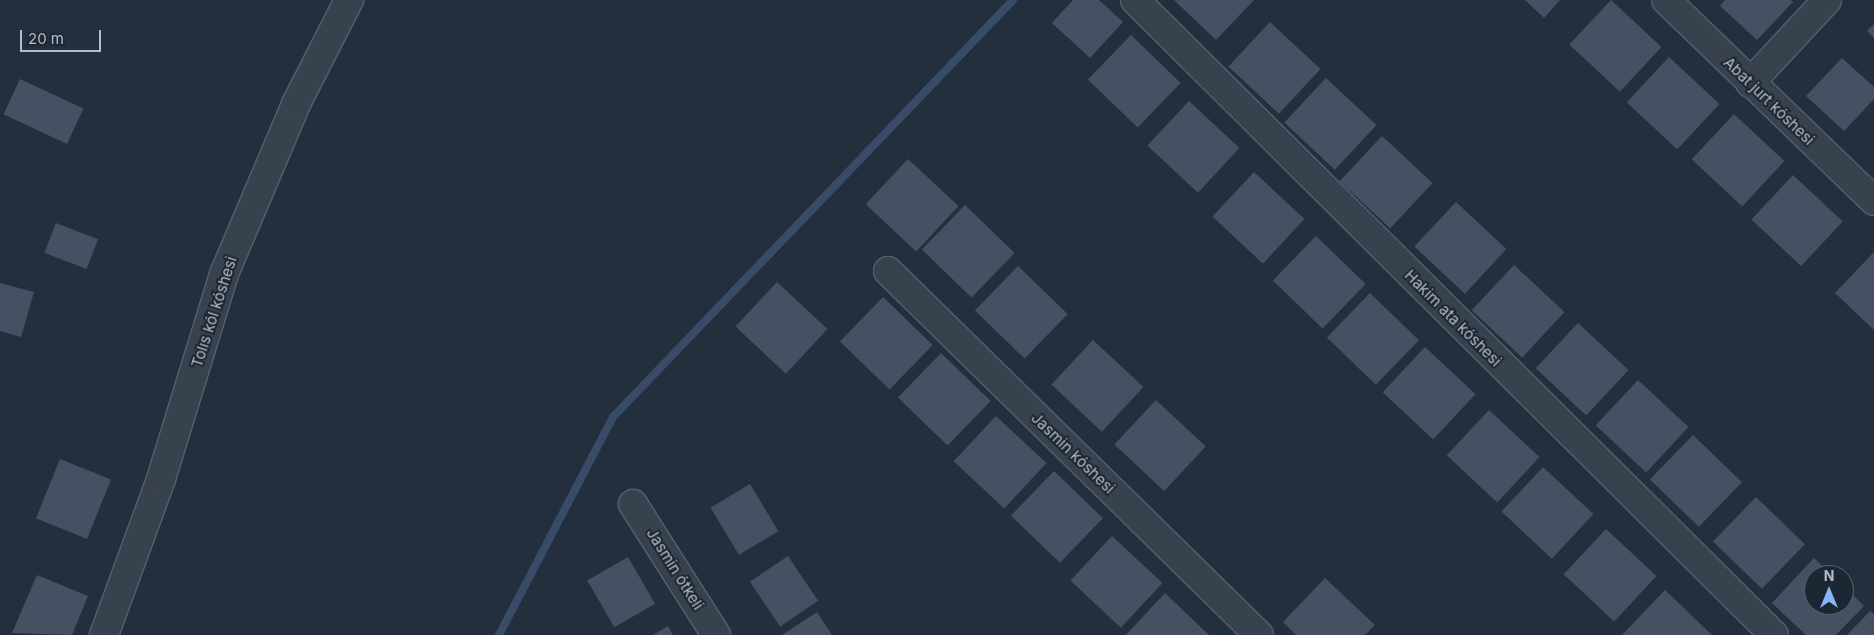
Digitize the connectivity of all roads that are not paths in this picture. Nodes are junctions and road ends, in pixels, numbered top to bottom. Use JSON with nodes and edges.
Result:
{"nodes":[{"id":1,"x":349,"y":0,"type":"edge"},
{"id":2,"x":1134,"y":0,"type":"edge"},
{"id":3,"x":1666,"y":0,"type":"edge"},
{"id":4,"x":1827,"y":0,"type":"edge"},
{"id":5,"x":1750,"y":84,"type":"junction"},
{"id":6,"x":1874,"y":201,"type":"edge"},
{"id":7,"x":888,"y":271,"type":"dead end"},
{"id":8,"x":633,"y":504,"type":"dead end"},
{"id":9,"x":104,"y":635,"type":"edge"},
{"id":10,"x":716,"y":635,"type":"edge"},
{"id":11,"x":1259,"y":635,"type":"edge"},
{"id":12,"x":1774,"y":635,"type":"edge"}],
"edges":[{"from":1,"to":9,"type":"street","name":"Tolıs kól kóshesi"},
{"from":2,"to":12,"type":"street","name":"Hakim ata kóshesi"},
{"from":3,"to":5,"type":"street","name":"Abat jurt kóshesi"},
{"from":4,"to":5,"type":"street"},
{"from":5,"to":6,"type":"street","name":"Abat jurt kóshesi"},
{"from":7,"to":11,"type":"street","name":"Jasmin kóshesi"},
{"from":8,"to":10,"type":"street","name":"Jasmin ótkeli"}]}
